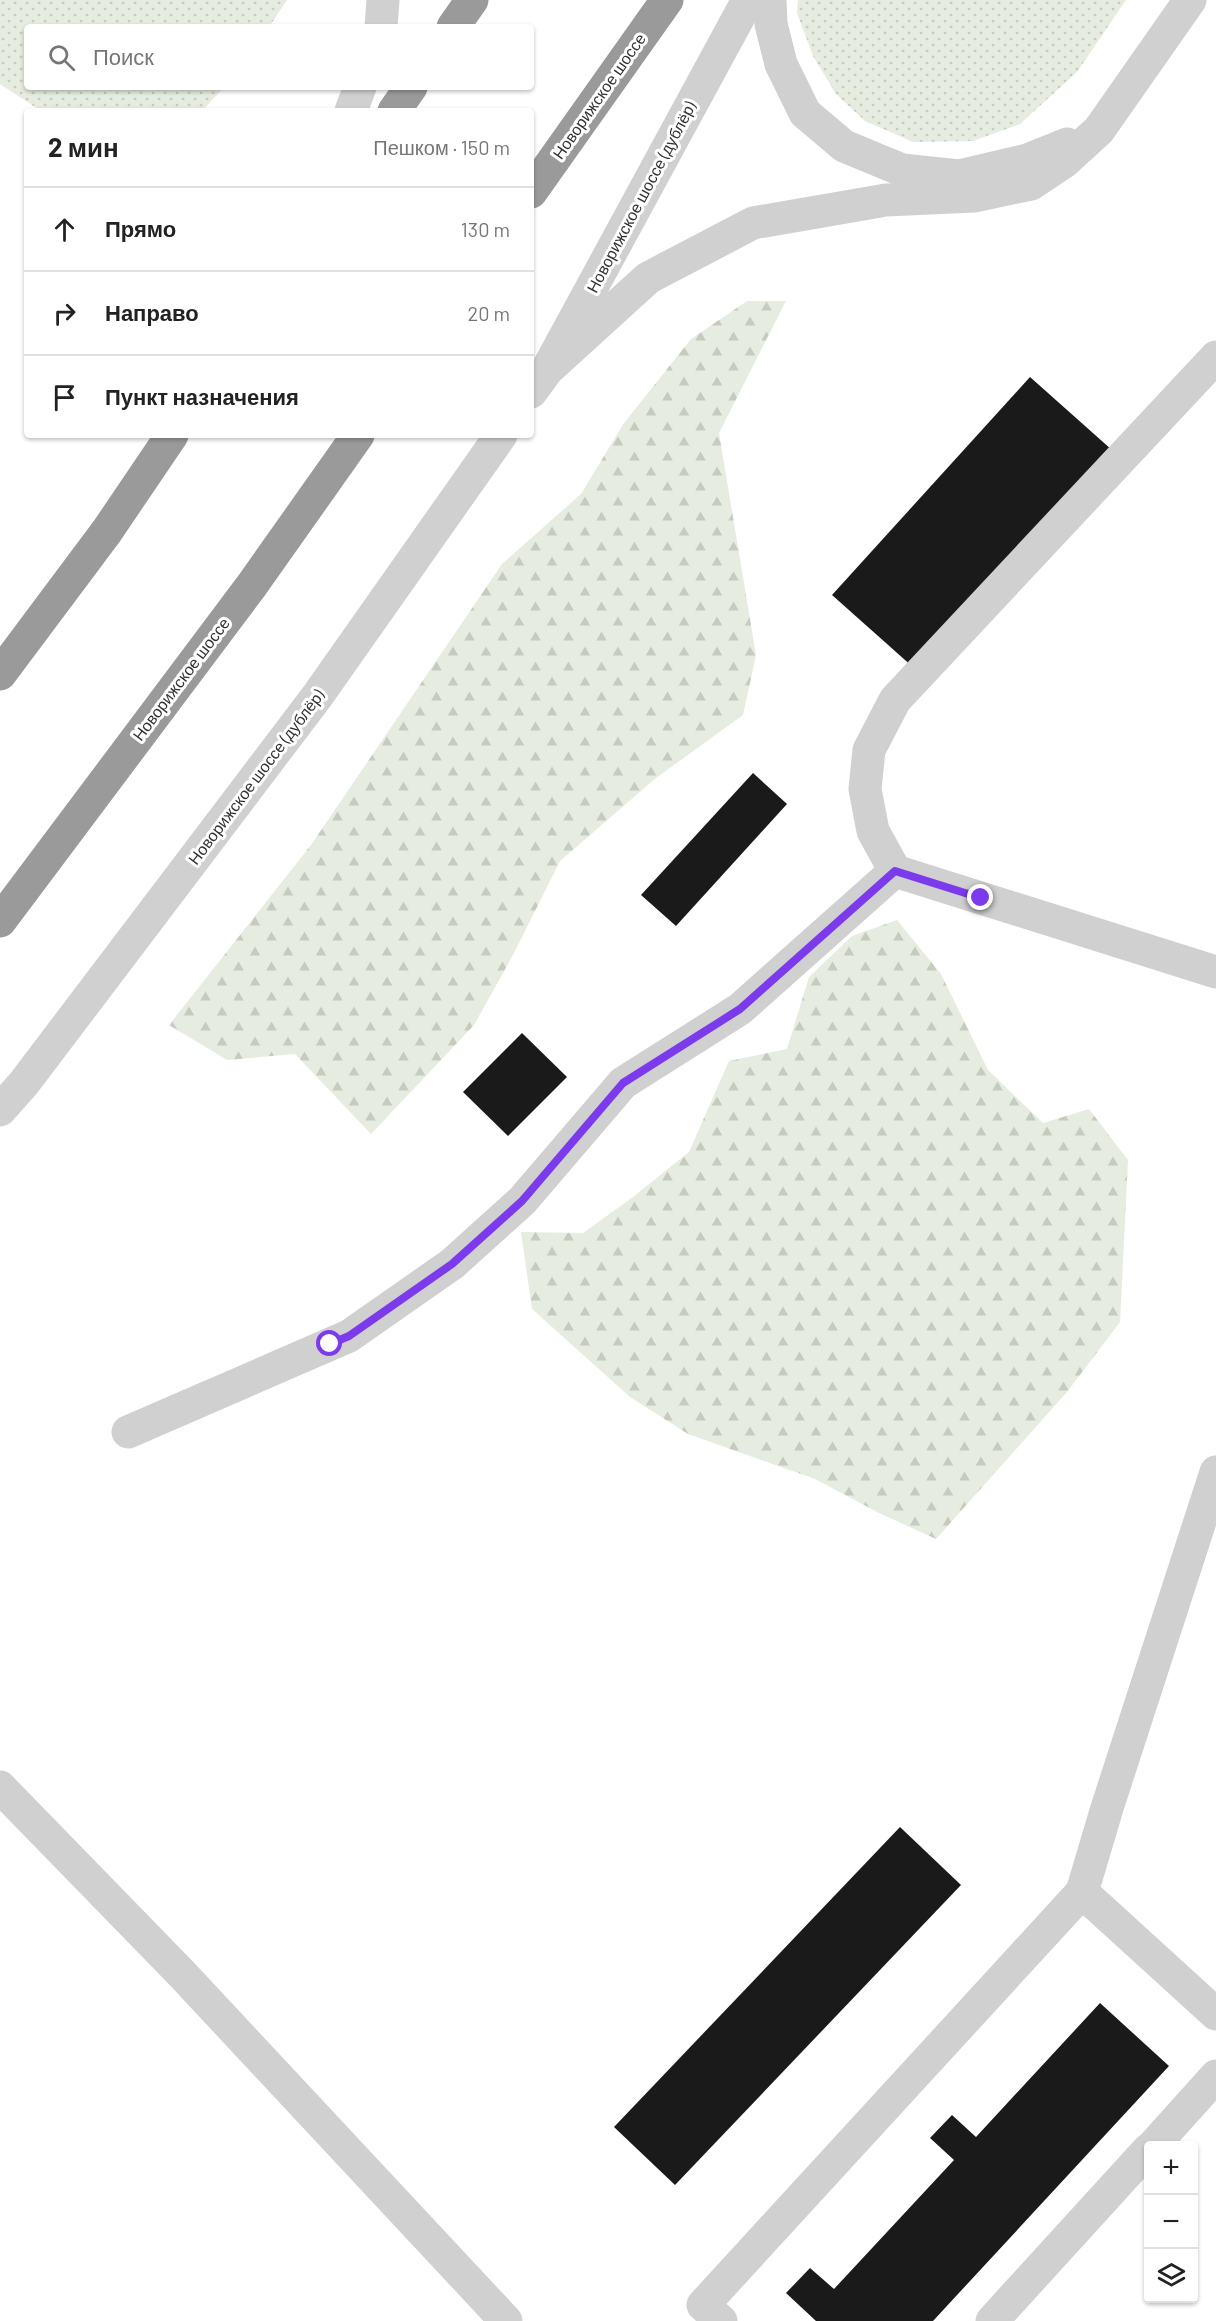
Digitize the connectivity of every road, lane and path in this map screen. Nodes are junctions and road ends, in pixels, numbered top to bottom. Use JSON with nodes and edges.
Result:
{"nodes":[{"id":1,"x":382,"y":0,"type":"edge"},
{"id":2,"x":472,"y":0,"type":"edge"},
{"id":3,"x":667,"y":0,"type":"edge"},
{"id":4,"x":748,"y":0,"type":"edge"},
{"id":5,"x":770,"y":0,"type":"edge"},
{"id":6,"x":1190,"y":0,"type":"edge"},
{"id":7,"x":381,"y":24,"type":"edge"},
{"id":8,"x":455,"y":24,"type":"edge"},
{"id":9,"x":359,"y":90,"type":"edge"},
{"id":10,"x":409,"y":90,"type":"edge"},
{"id":11,"x":352,"y":108,"type":"edge"},
{"id":12,"x":396,"y":108,"type":"edge"},
{"id":13,"x":1099,"y":130,"type":"junction"},
{"id":14,"x":534,"y":188,"type":"edge"},
{"id":15,"x":1216,"y":357,"type":"edge"},
{"id":16,"x":539,"y":381,"type":"edge"},
{"id":17,"x":170,"y":438,"type":"edge"},
{"id":18,"x":356,"y":438,"type":"edge"},
{"id":19,"x":499,"y":438,"type":"edge"},
{"id":20,"x":0,"y":674,"type":"edge"},
{"id":21,"x":895,"y":871,"type":"junction"},
{"id":22,"x":0,"y":921,"type":"edge"},
{"id":23,"x":1216,"y":972,"type":"edge"},
{"id":24,"x":0,"y":1110,"type":"edge"},
{"id":25,"x":128,"y":1432,"type":"dead end"},
{"id":26,"x":1216,"y":1472,"type":"edge"},
{"id":27,"x":0,"y":1787,"type":"edge"},
{"id":28,"x":1082,"y":1892,"type":"junction"},
{"id":29,"x":1216,"y":2014,"type":"edge"},
{"id":30,"x":1216,"y":2076,"type":"edge"},
{"id":31,"x":1157,"y":2141,"type":"edge"},
{"id":32,"x":1144,"y":2155,"type":"edge"},
{"id":33,"x":506,"y":2321,"type":"edge"},
{"id":34,"x":721,"y":2321,"type":"edge"},
{"id":35,"x":992,"y":2321,"type":"edge"}],
"edges":[{"from":1,"to":7,"type":"street"},
{"from":2,"to":8,"type":"highway"},
{"from":3,"to":14,"type":"highway","name":"Новорижское шоссе"},
{"from":4,"to":16,"type":"street","name":"Новорижское шоссе (дублёр)"},
{"from":5,"to":13,"type":"street"},
{"from":6,"to":13,"type":"street"},
{"from":9,"to":11,"type":"street"},
{"from":10,"to":12,"type":"highway"},
{"from":13,"to":16,"type":"street"},
{"from":15,"to":21,"type":"street"},
{"from":17,"to":20,"type":"highway"},
{"from":18,"to":22,"type":"highway","name":"Новорижское шоссе"},
{"from":19,"to":24,"type":"street","name":"Новорижское шоссе (дублёр)"},
{"from":21,"to":23,"type":"street"},
{"from":21,"to":25,"type":"street"},
{"from":26,"to":28,"type":"street"},
{"from":27,"to":33,"type":"street"},
{"from":28,"to":29,"type":"street"},
{"from":28,"to":34,"type":"street"},
{"from":30,"to":31,"type":"street"},
{"from":32,"to":35,"type":"street"}]}
